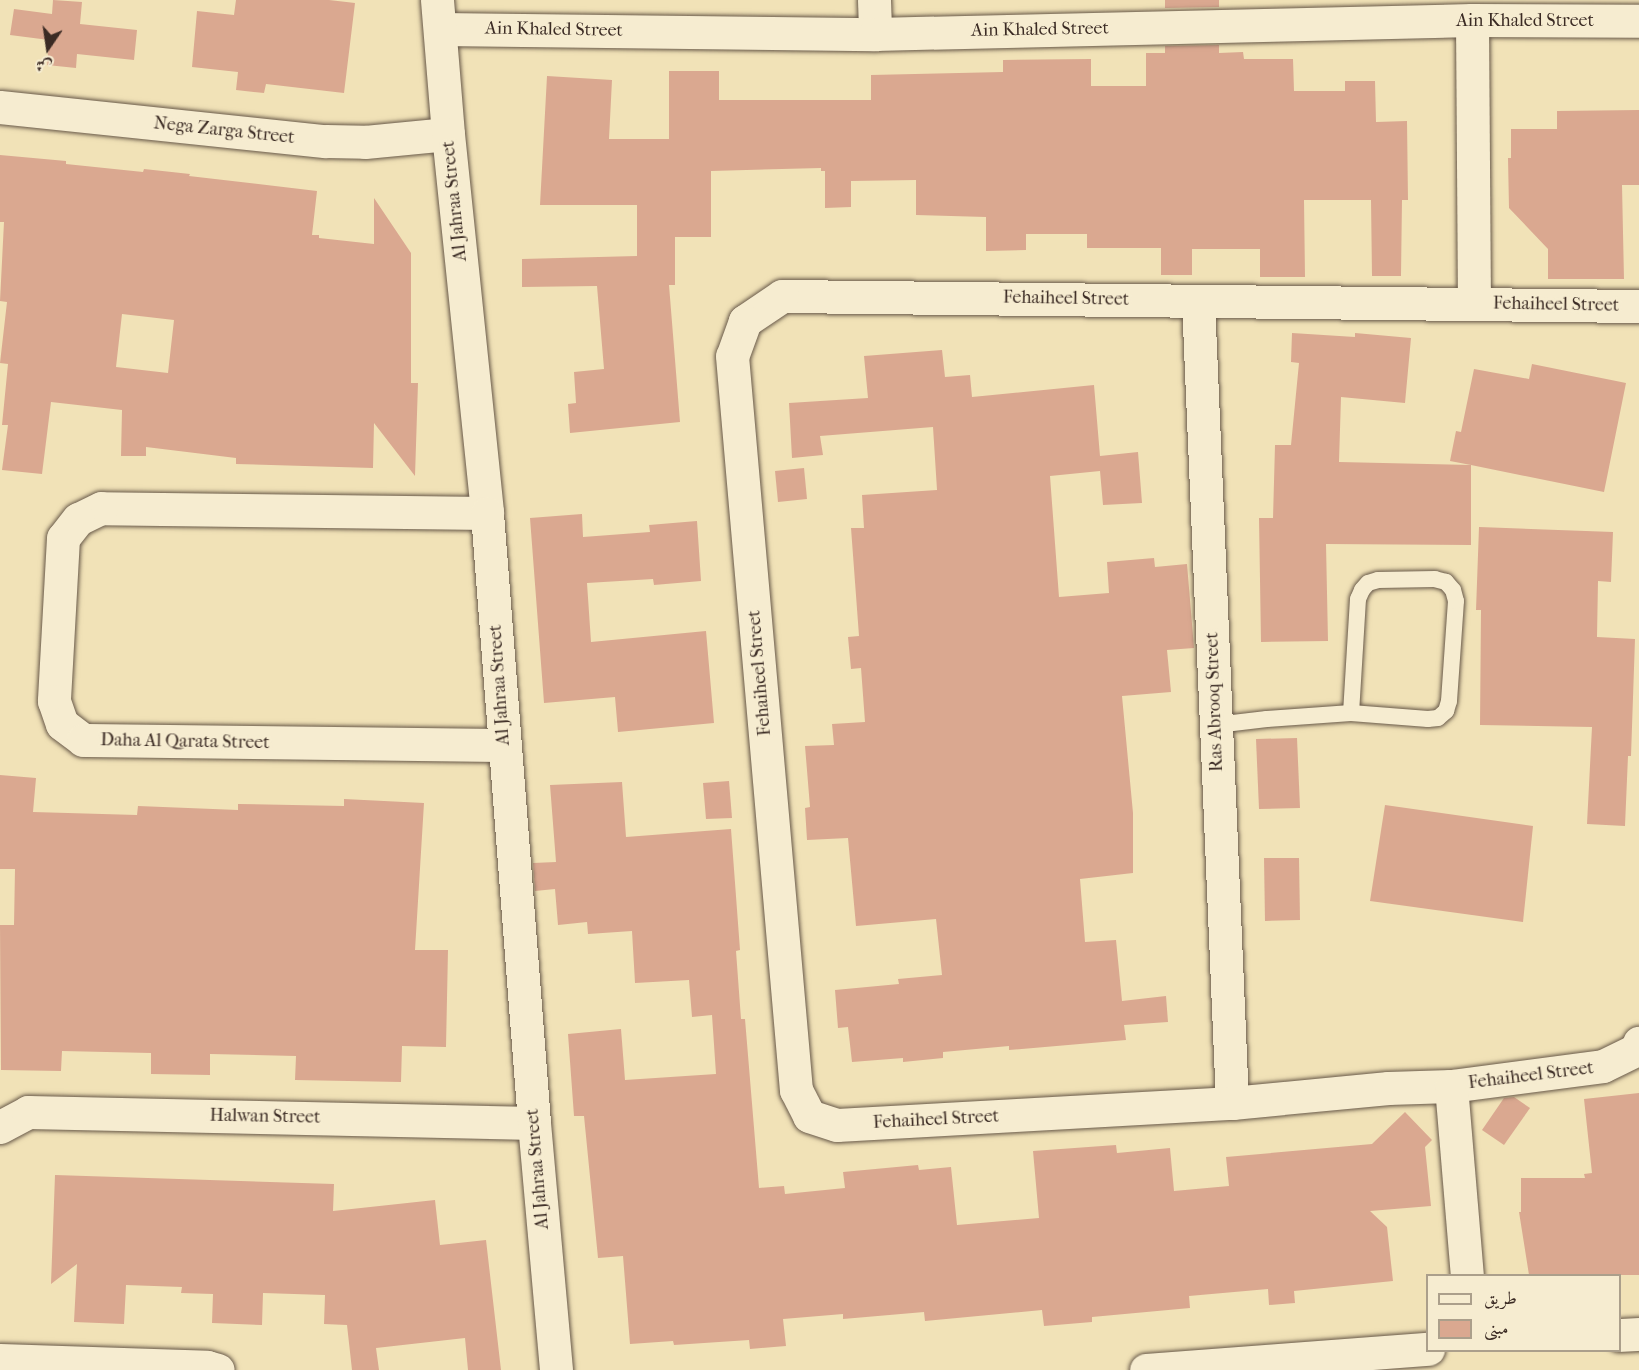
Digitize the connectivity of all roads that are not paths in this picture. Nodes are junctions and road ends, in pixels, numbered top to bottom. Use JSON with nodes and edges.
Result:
{"nodes":[{"id":1,"x":874,"y":0,"type":"edge"},
{"id":2,"x":439,"y":14,"type":"edge"},
{"id":3,"x":1472,"y":20,"type":"junction"},
{"id":4,"x":1639,"y":21,"type":"edge"},
{"id":5,"x":875,"y":34,"type":"junction"},
{"id":6,"x":0,"y":106,"type":"edge"},
{"id":7,"x":448,"y":134,"type":"junction"},
{"id":8,"x":1198,"y":301,"type":"junction"},
{"id":9,"x":1474,"y":304,"type":"junction"},
{"id":10,"x":1639,"y":306,"type":"edge"},
{"id":11,"x":487,"y":513,"type":"junction"},
{"id":12,"x":1351,"y":713,"type":"junction"},
{"id":13,"x":1216,"y":725,"type":"junction"},
{"id":14,"x":504,"y":745,"type":"junction"},
{"id":15,"x":1639,"y":1043,"type":"edge"},
{"id":16,"x":1451,"y":1086,"type":"junction"},
{"id":17,"x":1232,"y":1103,"type":"junction"},
{"id":18,"x":534,"y":1123,"type":"junction"},
{"id":19,"x":0,"y":1127,"type":"edge"},
{"id":20,"x":1467,"y":1274,"type":"edge"},
{"id":21,"x":1639,"y":1334,"type":"edge"},
{"id":22,"x":1621,"y":1335,"type":"edge"},
{"id":23,"x":1426,"y":1349,"type":"edge"},
{"id":24,"x":0,"y":1360,"type":"edge"},
{"id":25,"x":218,"y":1370,"type":"edge"},
{"id":26,"x":556,"y":1370,"type":"edge"},
{"id":27,"x":1146,"y":1370,"type":"edge"}],
"edges":[{"from":1,"to":5,"type":"street"},
{"from":2,"to":5,"type":"street","name":"Ain Khaled Street"},
{"from":2,"to":7,"type":"street","name":"Al Jahraa Street"},
{"from":3,"to":4,"type":"street","name":"Ain Khaled Street"},
{"from":3,"to":5,"type":"street","name":"Ain Khaled Street"},
{"from":3,"to":9,"type":"street","name":"Fehaiheel Street"},
{"from":6,"to":7,"type":"street","name":"Nega Zarga Street"},
{"from":7,"to":11,"type":"street","name":"Al Jahraa Street"},
{"from":8,"to":9,"type":"street","name":"Fehaiheel Street"},
{"from":8,"to":13,"type":"street","name":"Ras Abrooq Street"},
{"from":8,"to":17,"type":"street","name":"Fehaiheel Street"},
{"from":9,"to":10,"type":"street","name":"Fehaiheel Street"},
{"from":11,"to":14,"type":"street","name":"Al Jahraa Street"},
{"from":11,"to":14,"type":"street","name":"Daha Al Qarata Street"},
{"from":12,"to":12,"type":"lane"},
{"from":12,"to":13,"type":"lane"},
{"from":13,"to":17,"type":"street","name":"Ras Abrooq Street"},
{"from":14,"to":18,"type":"street","name":"Al Jahraa Street"},
{"from":15,"to":16,"type":"street","name":"Fehaiheel Street"},
{"from":16,"to":17,"type":"street","name":"Fehaiheel Street"},
{"from":16,"to":20,"type":"street","name":"Fehaiheel Street"},
{"from":18,"to":19,"type":"street","name":"Halwan Street"},
{"from":18,"to":26,"type":"street","name":"Al Jahraa Street"},
{"from":21,"to":22,"type":"street"},
{"from":23,"to":27,"type":"street"},
{"from":24,"to":25,"type":"street"}]}
